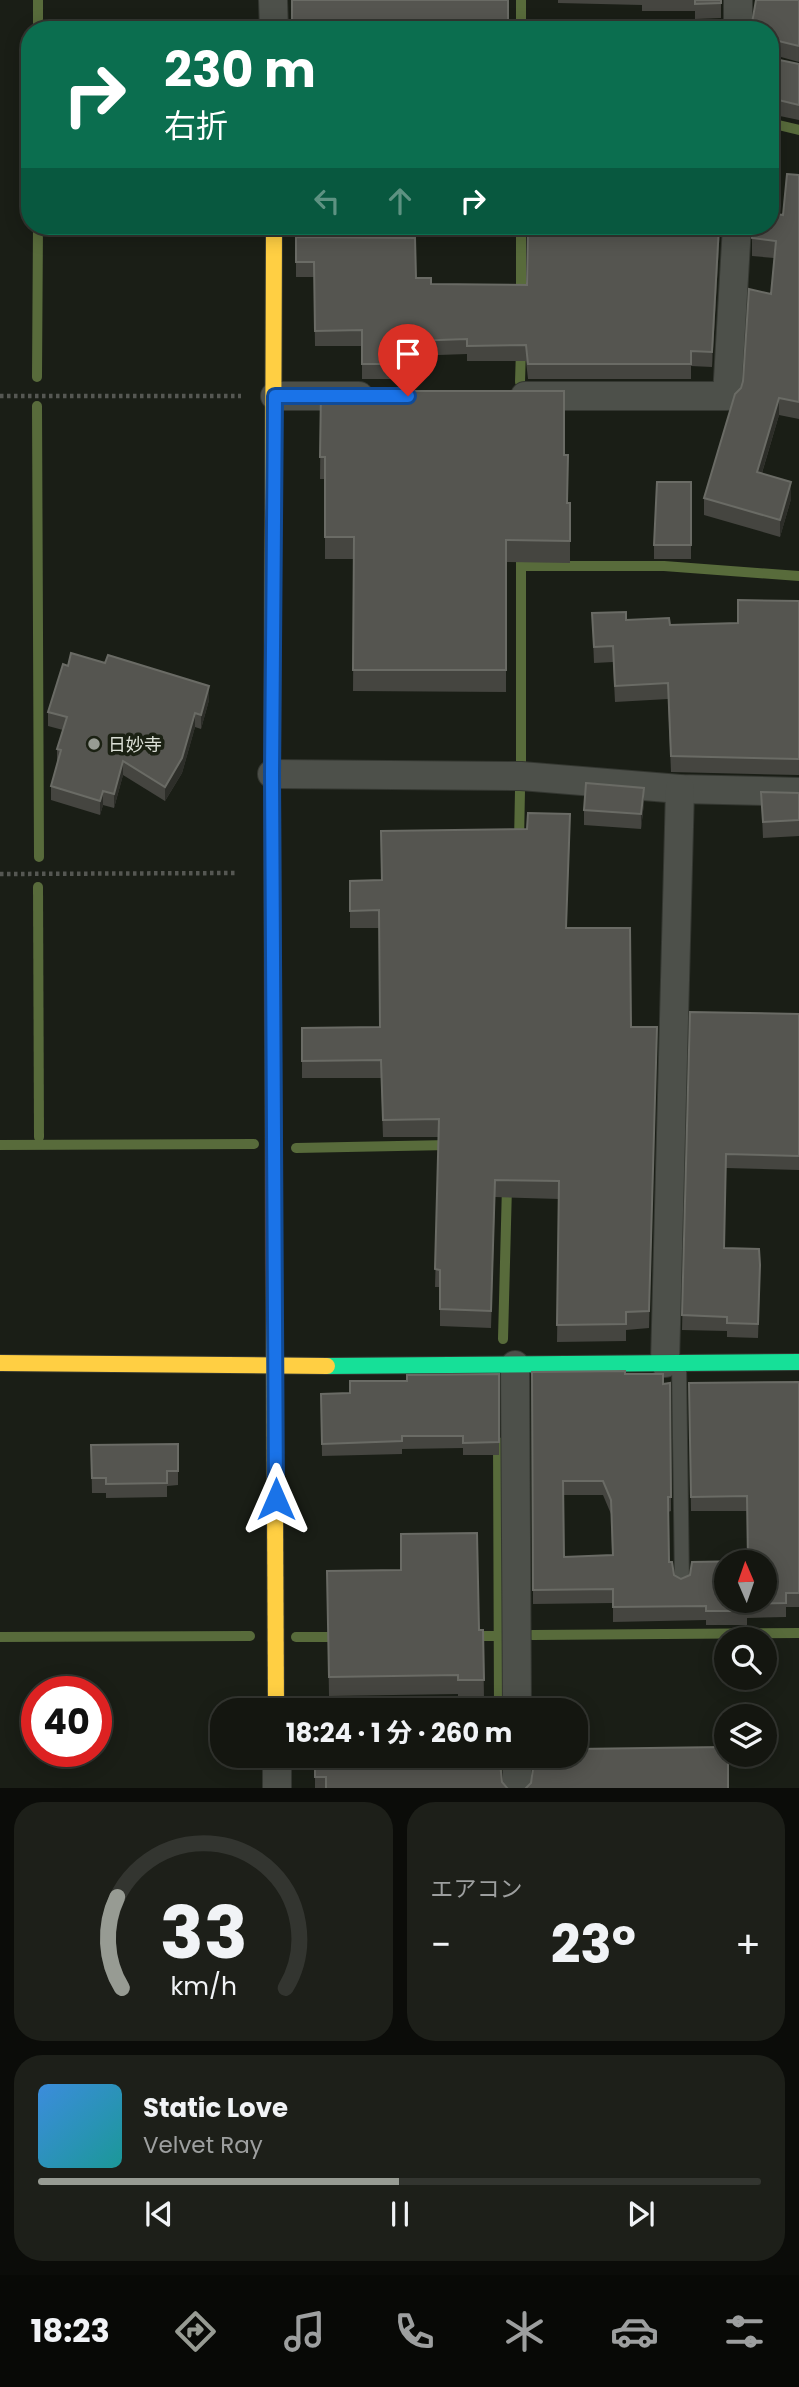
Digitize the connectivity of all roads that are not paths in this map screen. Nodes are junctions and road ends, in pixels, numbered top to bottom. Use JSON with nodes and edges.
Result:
{"nodes":[{"id":1,"x":273,"y":0,"type":"edge"},
{"id":2,"x":738,"y":0,"type":"edge"},
{"id":3,"x":274,"y":21,"type":"edge"},
{"id":4,"x":738,"y":21,"type":"edge"},
{"id":5,"x":274,"y":235,"type":"edge"},
{"id":6,"x":736,"y":235,"type":"edge"},
{"id":7,"x":275,"y":396,"type":"junction"},
{"id":8,"x":384,"y":396,"type":"edge"},
{"id":9,"x":494,"y":396,"type":"edge"},
{"id":10,"x":272,"y":774,"type":"junction"},
{"id":11,"x":681,"y":789,"type":"junction"},
{"id":12,"x":799,"y":792,"type":"edge"},
{"id":13,"x":799,"y":1362,"type":"edge"},
{"id":14,"x":0,"y":1363,"type":"edge"},
{"id":15,"x":672,"y":1363,"type":"junction"},
{"id":16,"x":515,"y":1364,"type":"junction"},
{"id":17,"x":275,"y":1366,"type":"junction"},
{"id":18,"x":682,"y":1584,"type":"edge"},
{"id":19,"x":276,"y":1698,"type":"edge"},
{"id":20,"x":517,"y":1698,"type":"edge"},
{"id":21,"x":276,"y":1768,"type":"edge"},
{"id":22,"x":517,"y":1768,"type":"edge"},
{"id":23,"x":277,"y":1788,"type":"edge"},
{"id":24,"x":517,"y":1788,"type":"edge"}],
"edges":[{"from":1,"to":3,"type":"street"},
{"from":2,"to":4,"type":"street"},
{"from":5,"to":7,"type":"street"},
{"from":6,"to":9,"type":"street"},
{"from":7,"to":8,"type":"street"},
{"from":7,"to":10,"type":"street"},
{"from":10,"to":11,"type":"street"},
{"from":10,"to":17,"type":"street"},
{"from":11,"to":12,"type":"street"},
{"from":11,"to":15,"type":"street"},
{"from":13,"to":15,"type":"street"},
{"from":14,"to":17,"type":"street"},
{"from":15,"to":16,"type":"street"},
{"from":15,"to":18,"type":"lane"},
{"from":16,"to":17,"type":"street"},
{"from":16,"to":20,"type":"street"},
{"from":17,"to":19,"type":"street"},
{"from":21,"to":23,"type":"street"},
{"from":22,"to":24,"type":"street"}]}
